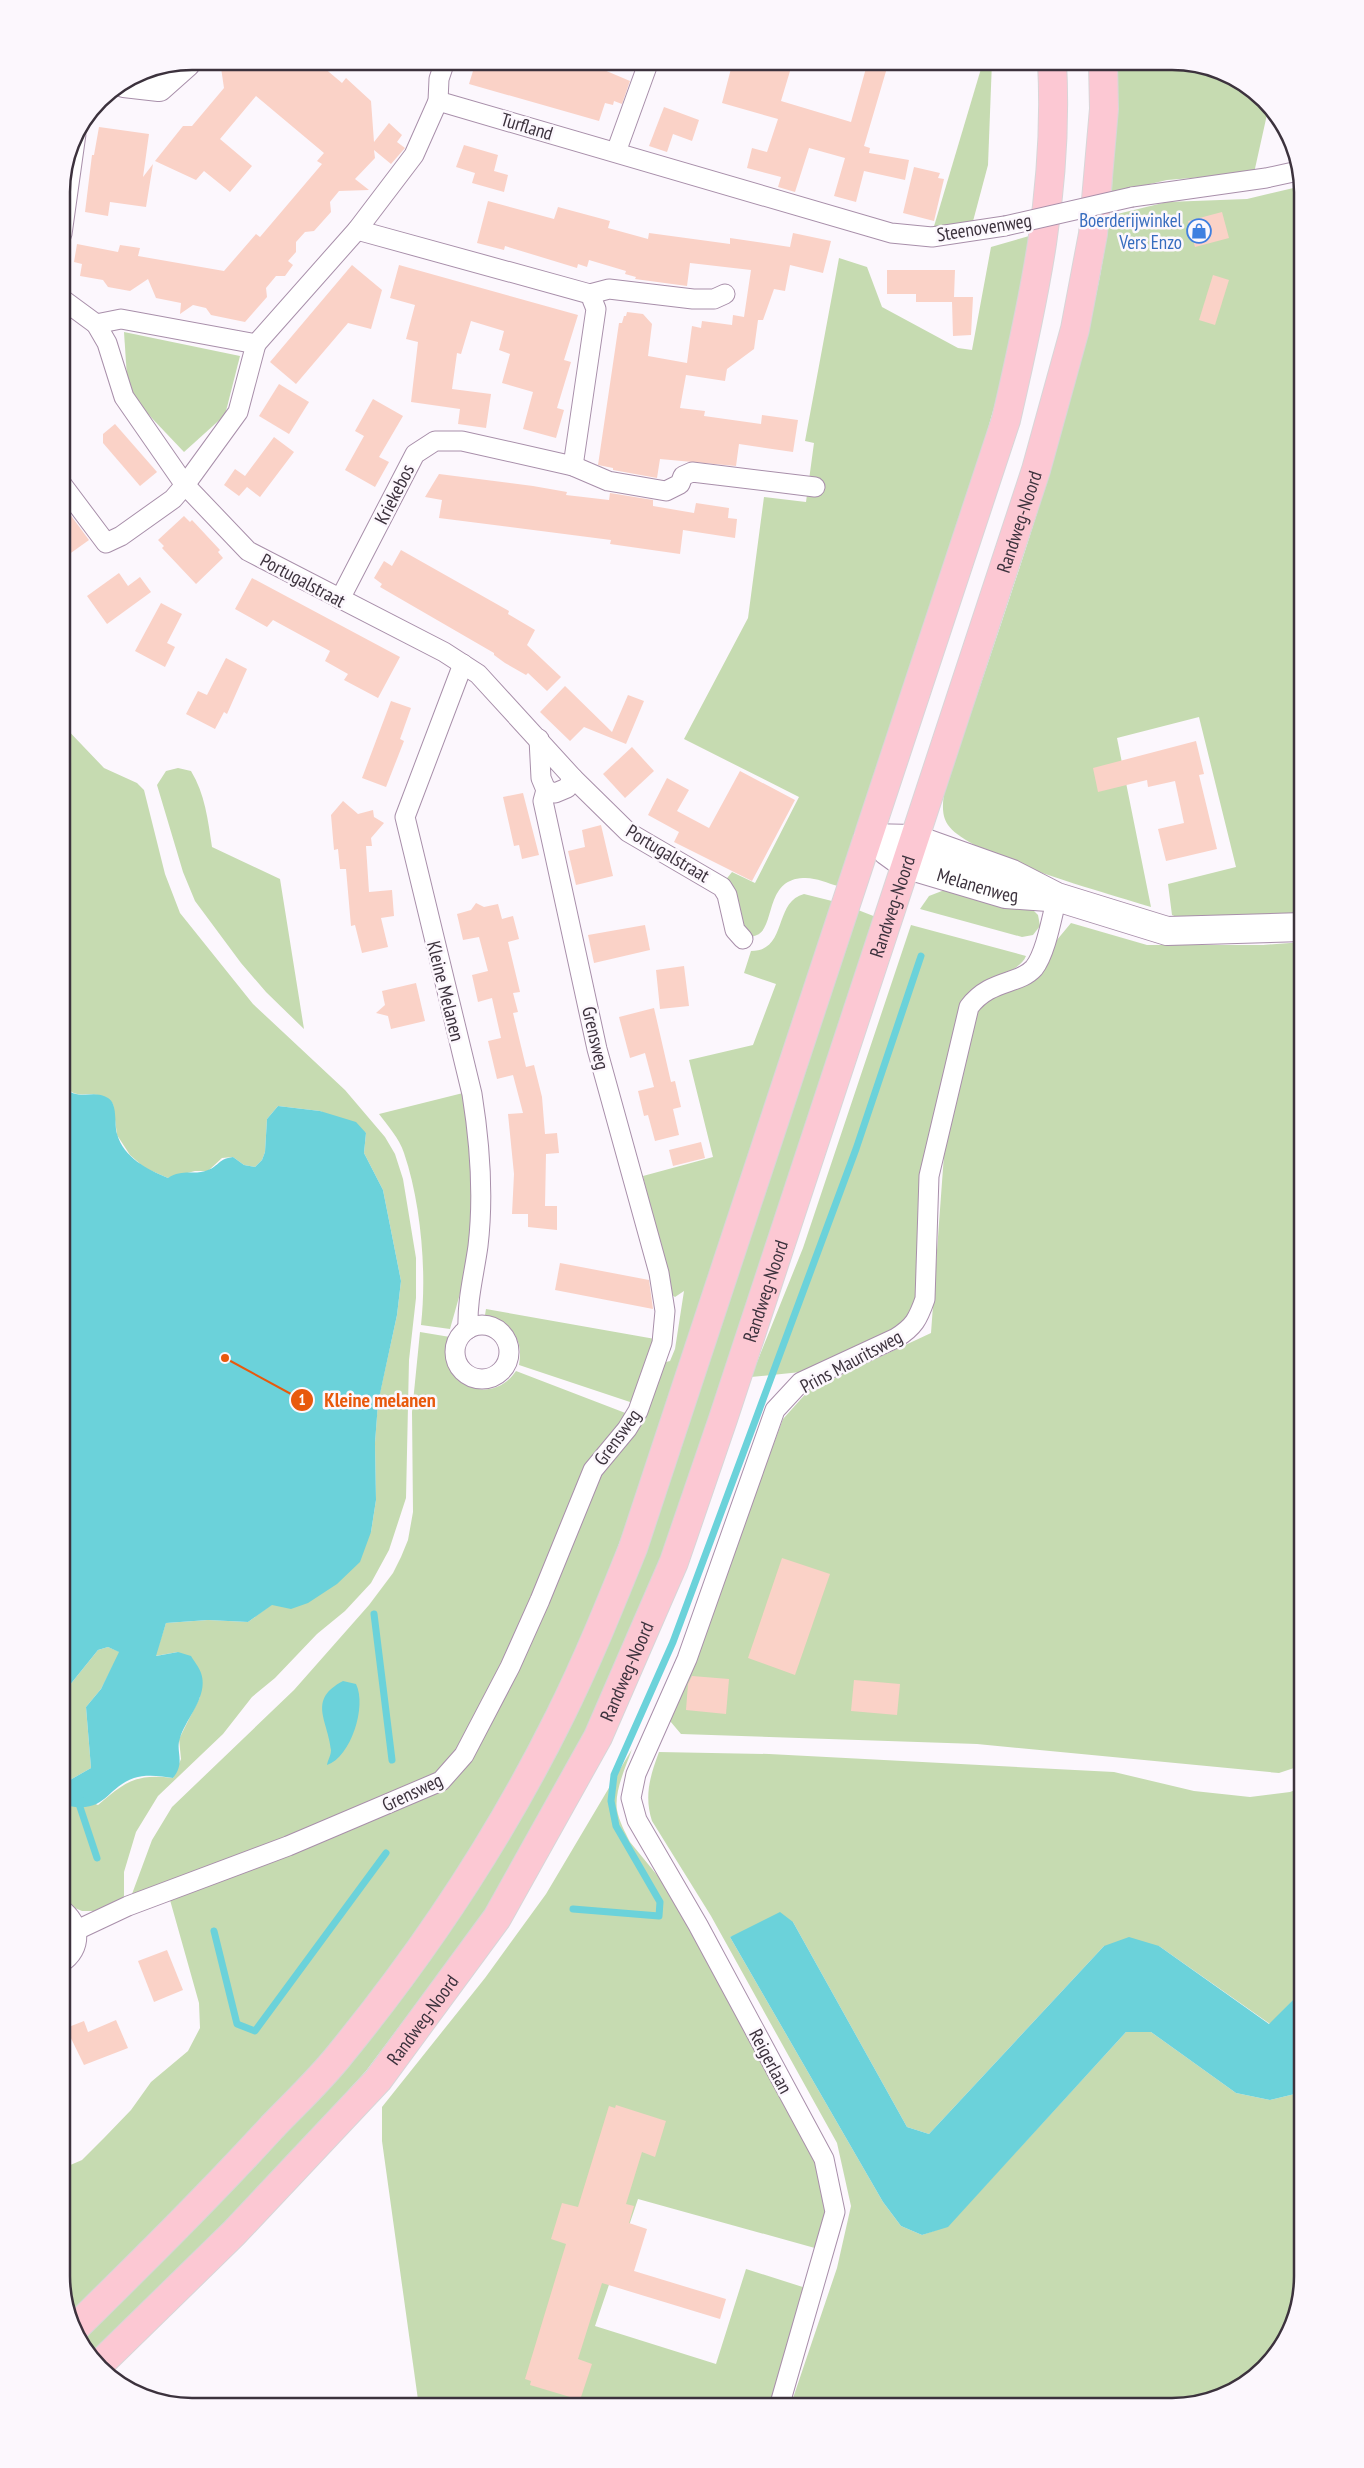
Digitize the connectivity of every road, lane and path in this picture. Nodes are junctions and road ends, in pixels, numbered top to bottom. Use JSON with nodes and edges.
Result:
{"nodes":[{"id":1,"x":442,"y":70,"type":"edge"},
{"id":2,"x":646,"y":70,"type":"edge"},
{"id":3,"x":1052,"y":70,"type":"edge"},
{"id":4,"x":1102,"y":70,"type":"edge"},
{"id":5,"x":176,"y":71,"type":"edge"},
{"id":6,"x":136,"y":84,"type":"edge"},
{"id":7,"x":438,"y":101,"type":"junction"},
{"id":8,"x":616,"y":152,"type":"junction"},
{"id":9,"x":1292,"y":172,"type":"edge"},
{"id":10,"x":357,"y":230,"type":"junction"},
{"id":11,"x":590,"y":294,"type":"junction"},
{"id":12,"x":725,"y":294,"type":"dead end"},
{"id":13,"x":70,"y":305,"type":"edge"},
{"id":14,"x":96,"y":324,"type":"junction"},
{"id":15,"x":256,"y":344,"type":"junction"},
{"id":16,"x":573,"y":466,"type":"junction"},
{"id":17,"x":185,"y":485,"type":"junction"},
{"id":18,"x":815,"y":487,"type":"dead end"},
{"id":19,"x":70,"y":494,"type":"edge"},
{"id":20,"x":340,"y":600,"type":"junction"},
{"id":21,"x":464,"y":664,"type":"junction"},
{"id":22,"x":538,"y":739,"type":"junction"},
{"id":23,"x":573,"y":778,"type":"junction"},
{"id":24,"x":546,"y":790,"type":"junction"},
{"id":25,"x":868,"y":838,"type":"junction"},
{"id":26,"x":910,"y":851,"type":"junction"},
{"id":27,"x":1057,"y":898,"type":"junction"},
{"id":28,"x":1294,"y":927,"type":"edge"},
{"id":29,"x":743,"y":940,"type":"dead end"},
{"id":30,"x":468,"y":1329,"type":"dead end"},
{"id":31,"x":655,"y":1733,"type":"joint"},
{"id":32,"x":70,"y":1916,"type":"edge"},
{"id":33,"x":77,"y":1930,"type":"junction"},
{"id":34,"x":70,"y":1956,"type":"edge"},
{"id":35,"x":80,"y":2323,"type":"edge"},
{"id":36,"x":105,"y":2360,"type":"edge"},
{"id":37,"x":782,"y":2398,"type":"edge"}],
"edges":[{"from":1,"to":7,"type":"street"},
{"from":2,"to":8,"type":"street"},
{"from":3,"to":25,"type":"main road"},
{"from":4,"to":26,"type":"main road","name":"Randweg-Noord"},
{"from":5,"to":6,"type":"street"},
{"from":7,"to":8,"type":"street","name":"Turfland"},
{"from":7,"to":10,"type":"street"},
{"from":8,"to":9,"type":"street","name":"Steenovenweg","bridge":true},
{"from":10,"to":11,"type":"street"},
{"from":10,"to":15,"type":"street"},
{"from":11,"to":12,"type":"street"},
{"from":11,"to":16,"type":"street"},
{"from":13,"to":14,"type":"street"},
{"from":14,"to":15,"type":"street"},
{"from":14,"to":17,"type":"street","name":"Portugalstraat"},
{"from":15,"to":17,"type":"street"},
{"from":16,"to":18,"type":"street","name":"Kriekebos"},
{"from":16,"to":20,"type":"street","name":"Kriekebos"},
{"from":17,"to":19,"type":"street"},
{"from":17,"to":20,"type":"street","name":"Portugalstraat"},
{"from":20,"to":21,"type":"street","name":"Portugalstraat"},
{"from":21,"to":22,"type":"street","name":"Portugalstraat"},
{"from":21,"to":30,"type":"street","name":"Kleine Melanen"},
{"from":22,"to":23,"type":"street","name":"Portugalstraat"},
{"from":22,"to":24,"type":"street","name":"Grensweg"},
{"from":23,"to":24,"type":"street"},
{"from":23,"to":29,"type":"street","name":"Portugalstraat"},
{"from":24,"to":33,"type":"street","name":"Grensweg"},
{"from":25,"to":26,"type":"street","name":"Melanenweg"},
{"from":25,"to":35,"type":"main road"},
{"from":26,"to":27,"type":"street","name":"Melanenweg"},
{"from":26,"to":36,"type":"main road","name":"Randweg-Noord"},
{"from":27,"to":28,"type":"street","name":"Melanenweg"},
{"from":27,"to":31,"type":"street","name":"Prins Mauritsweg"},
{"from":31,"to":37,"type":"street","name":"Reigerlaan"},
{"from":32,"to":33,"type":"street"},
{"from":33,"to":34,"type":"street"}]}
